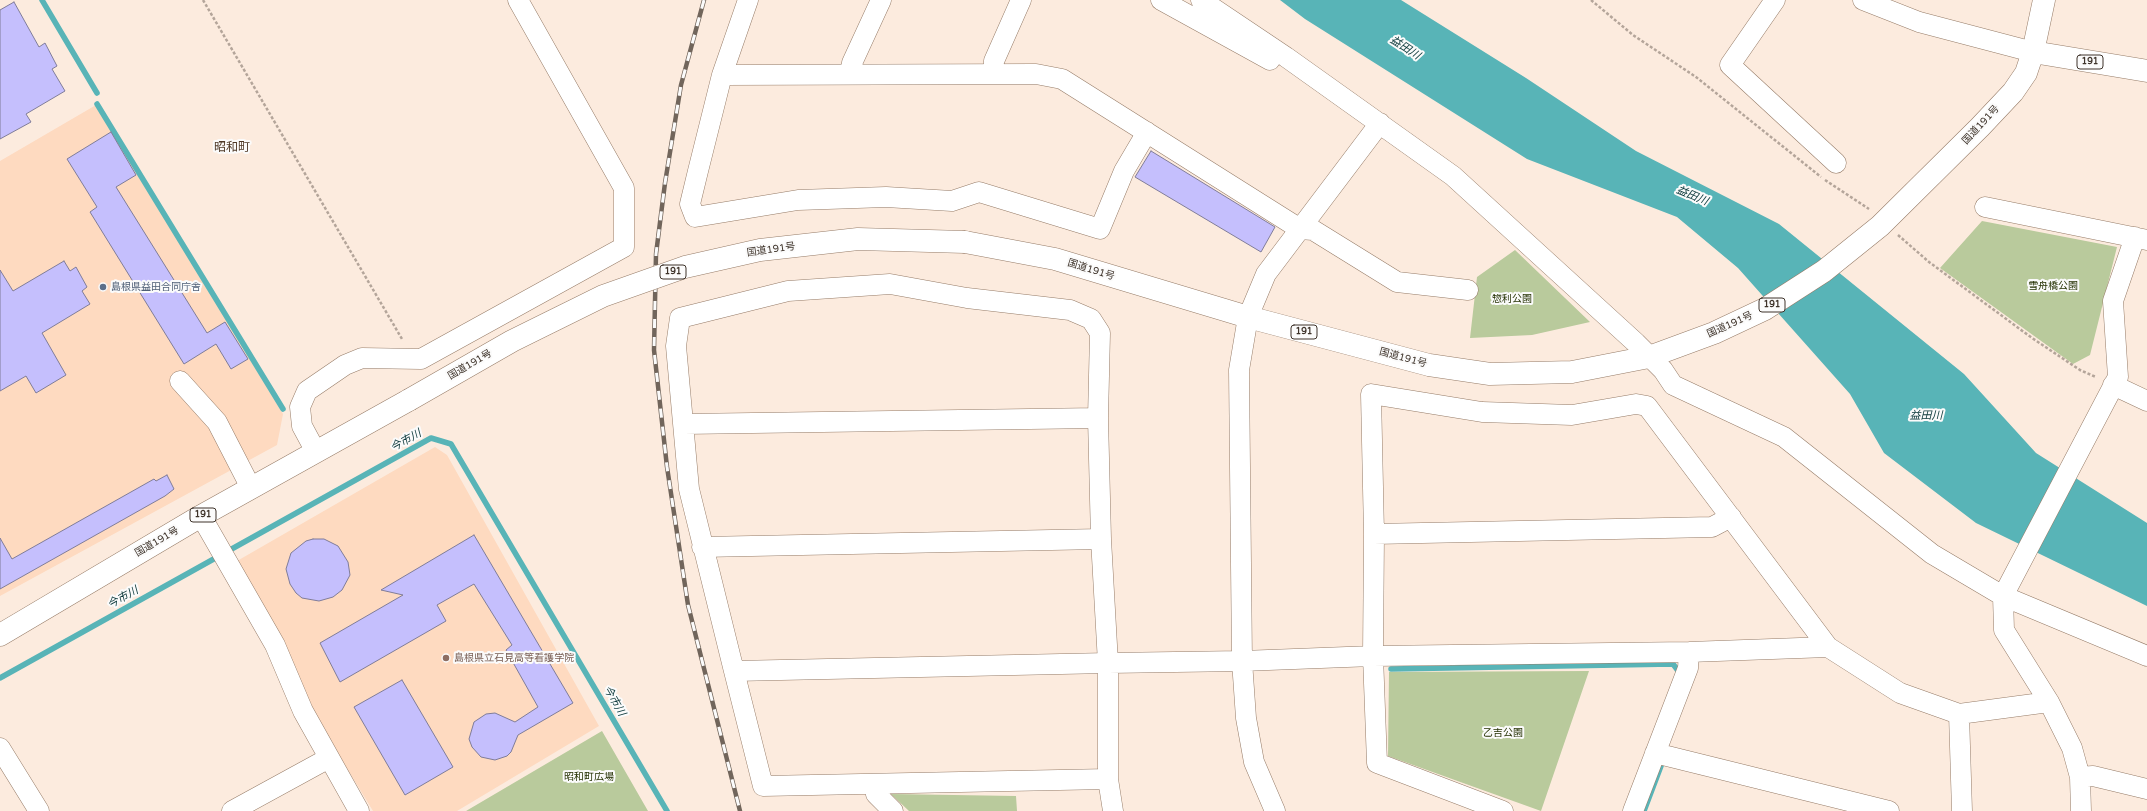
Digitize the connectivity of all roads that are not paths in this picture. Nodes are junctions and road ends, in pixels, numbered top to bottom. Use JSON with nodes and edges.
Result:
{"nodes":[{"id":1,"x":518,"y":0,"type":"edge"},
{"id":2,"x":748,"y":0,"type":"edge"},
{"id":3,"x":881,"y":0,"type":"edge"},
{"id":4,"x":1021,"y":0,"type":"edge"},
{"id":5,"x":1161,"y":0,"type":"edge"},
{"id":6,"x":1201,"y":0,"type":"edge"},
{"id":7,"x":1775,"y":0,"type":"edge"},
{"id":8,"x":1863,"y":0,"type":"edge"},
{"id":9,"x":2044,"y":0,"type":"edge"},
{"id":10,"x":2033,"y":52,"type":"junction"},
{"id":11,"x":1286,"y":57,"type":"junction"},
{"id":12,"x":2147,"y":71,"type":"edge"},
{"id":13,"x":722,"y":74,"type":"junction"},
{"id":14,"x":850,"y":74,"type":"junction"},
{"id":15,"x":993,"y":74,"type":"junction"},
{"id":16,"x":1380,"y":123,"type":"junction"},
{"id":17,"x":1147,"y":132,"type":"junction"},
{"id":18,"x":1836,"y":163,"type":"dead end"},
{"id":19,"x":1985,"y":207,"type":"dead end"},
{"id":20,"x":1300,"y":229,"type":"junction"},
{"id":21,"x":2141,"y":238,"type":"edge"},
{"id":22,"x":1468,"y":290,"type":"dead end"},
{"id":23,"x":1248,"y":317,"type":"junction"},
{"id":24,"x":1649,"y":357,"type":"junction"},
{"id":25,"x":180,"y":381,"type":"dead end"},
{"id":26,"x":2109,"y":392,"type":"junction"},
{"id":27,"x":2147,"y":401,"type":"edge"},
{"id":28,"x":1098,"y":418,"type":"junction"},
{"id":29,"x":684,"y":424,"type":"junction"},
{"id":30,"x":316,"y":452,"type":"junction"},
{"id":31,"x":251,"y":488,"type":"junction"},
{"id":32,"x":201,"y":516,"type":"junction"},
{"id":33,"x":1731,"y":518,"type":"junction"},
{"id":34,"x":1374,"y":534,"type":"junction"},
{"id":35,"x":1101,"y":539,"type":"junction"},
{"id":36,"x":702,"y":547,"type":"junction"},
{"id":37,"x":2003,"y":596,"type":"junction"},
{"id":38,"x":0,"y":635,"type":"edge"},
{"id":39,"x":1828,"y":647,"type":"junction"},
{"id":40,"x":1689,"y":652,"type":"junction"},
{"id":41,"x":1373,"y":656,"type":"junction"},
{"id":42,"x":2147,"y":656,"type":"edge"},
{"id":43,"x":1242,"y":661,"type":"junction"},
{"id":44,"x":1108,"y":663,"type":"junction"},
{"id":45,"x":734,"y":671,"type":"junction"},
{"id":46,"x":2049,"y":702,"type":"junction"},
{"id":47,"x":1959,"y":714,"type":"junction"},
{"id":48,"x":0,"y":748,"type":"edge"},
{"id":49,"x":1656,"y":753,"type":"junction"},
{"id":50,"x":329,"y":758,"type":"junction"},
{"id":51,"x":2080,"y":777,"type":"junction"},
{"id":52,"x":1108,"y":779,"type":"junction"},
{"id":53,"x":874,"y":785,"type":"junction"},
{"id":54,"x":2147,"y":789,"type":"edge"},
{"id":55,"x":39,"y":811,"type":"edge"},
{"id":56,"x":232,"y":811,"type":"edge"},
{"id":57,"x":359,"y":811,"type":"edge"},
{"id":58,"x":893,"y":811,"type":"edge"},
{"id":59,"x":1113,"y":811,"type":"edge"},
{"id":60,"x":1275,"y":811,"type":"edge"},
{"id":61,"x":1503,"y":811,"type":"edge"},
{"id":62,"x":1632,"y":811,"type":"edge"},
{"id":63,"x":1889,"y":811,"type":"edge"},
{"id":64,"x":1962,"y":811,"type":"edge"},
{"id":65,"x":2081,"y":811,"type":"edge"}],
"edges":[{"from":1,"to":30,"type":"street"},
{"from":2,"to":13,"type":"street"},
{"from":3,"to":14,"type":"street"},
{"from":4,"to":15,"type":"street"},
{"from":5,"to":11,"type":"street"},
{"from":6,"to":11,"type":"street"},
{"from":7,"to":18,"type":"street"},
{"from":8,"to":10,"type":"street"},
{"from":9,"to":10,"type":"main road","name":"国道191号"},
{"from":10,"to":12,"type":"main road","number":"191"},
{"from":10,"to":24,"type":"main road","name":"国道191号","number":"191"},
{"from":11,"to":16,"type":"street"},
{"from":13,"to":14,"type":"street"},
{"from":13,"to":17,"type":"street"},
{"from":14,"to":15,"type":"street"},
{"from":15,"to":17,"type":"street"},
{"from":16,"to":20,"type":"street"},
{"from":16,"to":24,"type":"street"},
{"from":17,"to":20,"type":"street"},
{"from":19,"to":21,"type":"street"},
{"from":20,"to":22,"type":"street"},
{"from":20,"to":23,"type":"street"},
{"from":21,"to":26,"type":"street"},
{"from":23,"to":24,"type":"main road","name":"国道191号","number":"191"},
{"from":23,"to":30,"type":"main road","name":"国道191号","number":"191","bridge":true},
{"from":23,"to":43,"type":"street"},
{"from":24,"to":37,"type":"street"},
{"from":25,"to":31,"type":"street"},
{"from":26,"to":27,"type":"street"},
{"from":26,"to":37,"type":"street"},
{"from":28,"to":29,"type":"street"},
{"from":28,"to":29,"type":"street"},
{"from":28,"to":35,"type":"street"},
{"from":29,"to":36,"type":"street"},
{"from":30,"to":31,"type":"main road","name":"国道191号","number":"191"},
{"from":31,"to":32,"type":"main road","name":"国道191号","number":"191"},
{"from":32,"to":38,"type":"main road","name":"国道191号","number":"191"},
{"from":32,"to":50,"type":"street"},
{"from":33,"to":34,"type":"street"},
{"from":33,"to":34,"type":"street"},
{"from":33,"to":39,"type":"street"},
{"from":34,"to":41,"type":"street"},
{"from":35,"to":36,"type":"street"},
{"from":35,"to":44,"type":"street"},
{"from":36,"to":45,"type":"street"},
{"from":37,"to":42,"type":"street"},
{"from":37,"to":46,"type":"street"},
{"from":39,"to":40,"type":"street"},
{"from":39,"to":47,"type":"street"},
{"from":40,"to":41,"type":"street"},
{"from":40,"to":49,"type":"street"},
{"from":41,"to":43,"type":"street"},
{"from":41,"to":61,"type":"street"},
{"from":43,"to":44,"type":"street"},
{"from":43,"to":60,"type":"street"},
{"from":44,"to":45,"type":"street"},
{"from":44,"to":52,"type":"street"},
{"from":45,"to":53,"type":"street"},
{"from":46,"to":47,"type":"street"},
{"from":46,"to":51,"type":"street"},
{"from":47,"to":64,"type":"street"},
{"from":48,"to":55,"type":"street"},
{"from":49,"to":62,"type":"street"},
{"from":49,"to":63,"type":"street"},
{"from":50,"to":56,"type":"street"},
{"from":50,"to":57,"type":"street"},
{"from":51,"to":54,"type":"street"},
{"from":51,"to":65,"type":"street"},
{"from":52,"to":53,"type":"street"},
{"from":52,"to":59,"type":"street"},
{"from":53,"to":58,"type":"street"}]}
